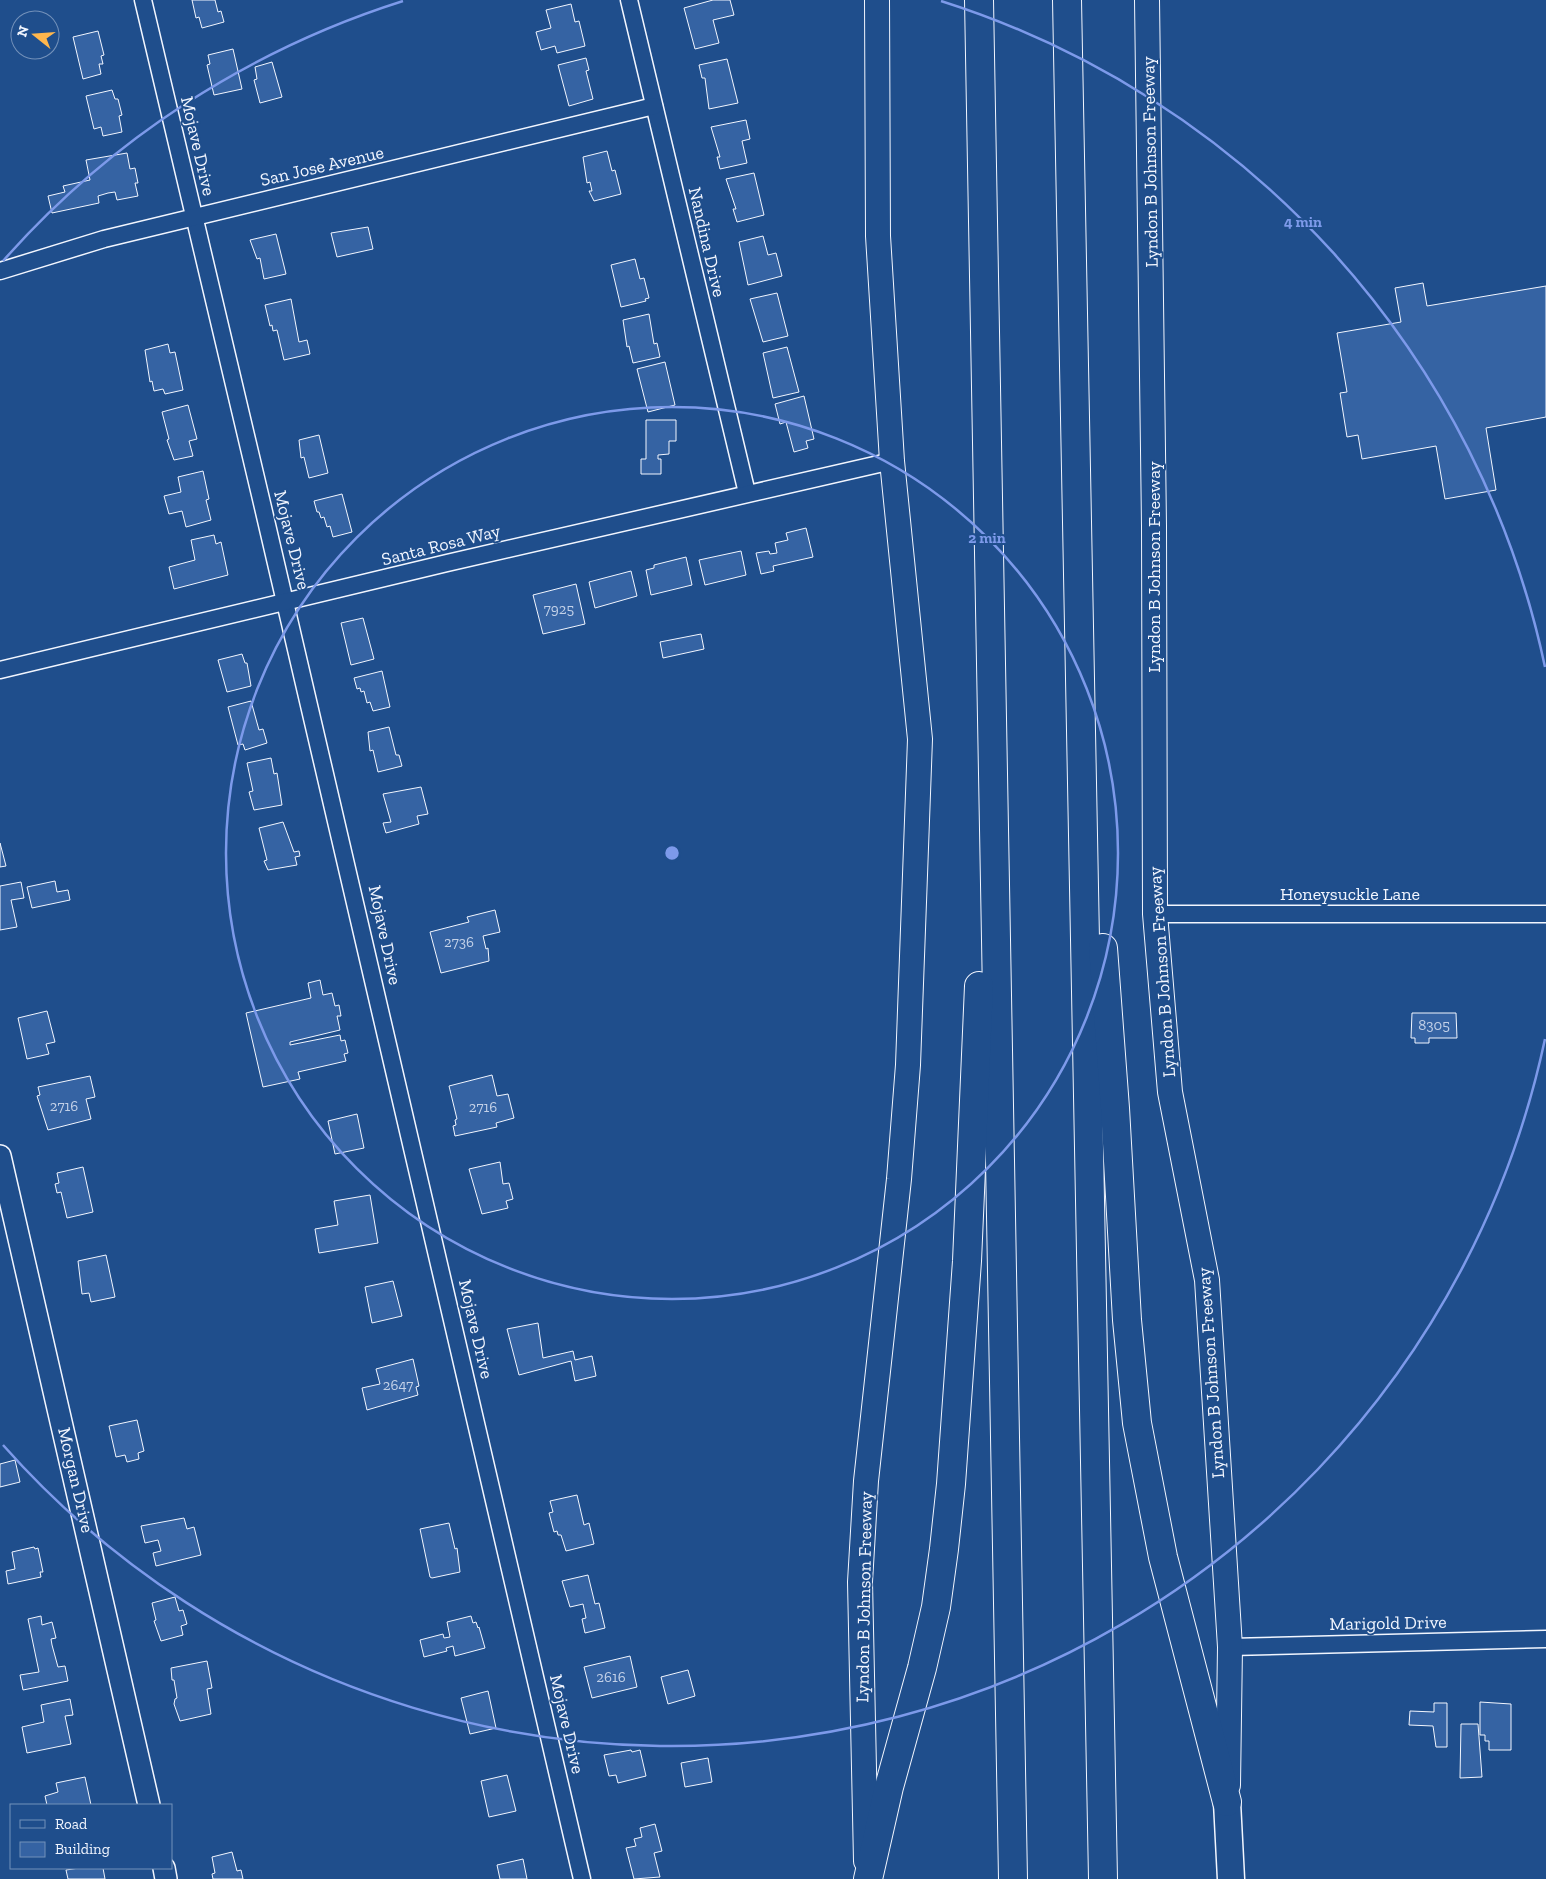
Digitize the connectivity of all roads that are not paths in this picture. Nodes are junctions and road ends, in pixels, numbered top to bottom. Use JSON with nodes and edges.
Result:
{"nodes":[{"id":1,"x":143,"y":0,"type":"edge"},
{"id":2,"x":629,"y":0,"type":"edge"},
{"id":3,"x":877,"y":0,"type":"edge"},
{"id":4,"x":979,"y":0,"type":"edge"},
{"id":5,"x":1068,"y":0,"type":"edge"},
{"id":6,"x":1147,"y":0,"type":"edge"},
{"id":7,"x":654,"y":106,"type":"junction"},
{"id":8,"x":194,"y":216,"type":"junction"},
{"id":9,"x":0,"y":271,"type":"edge"},
{"id":10,"x":892,"y":461,"type":"junction"},
{"id":11,"x":747,"y":493,"type":"junction"},
{"id":12,"x":287,"y":603,"type":"junction"},
{"id":13,"x":990,"y":654,"type":"junction"},
{"id":14,"x":1080,"y":656,"type":"junction"},
{"id":15,"x":0,"y":670,"type":"edge"},
{"id":16,"x":1155,"y":914,"type":"junction"},
{"id":17,"x":1546,"y":914,"type":"edge"},
{"id":18,"x":0,"y":1156,"type":"edge"},
{"id":19,"x":1546,"y":1639,"type":"edge"},
{"id":20,"x":1230,"y":1647,"type":"junction"},
{"id":21,"x":1227,"y":1802,"type":"junction"},
{"id":22,"x":149,"y":1804,"type":"edge"},
{"id":23,"x":582,"y":1879,"type":"edge"},
{"id":24,"x":867,"y":1879,"type":"edge"},
{"id":25,"x":1013,"y":1879,"type":"edge"},
{"id":26,"x":1103,"y":1879,"type":"edge"},
{"id":27,"x":1231,"y":1879,"type":"edge"}],
"edges":[{"from":1,"to":8,"type":"street","name":"Mojave Drive"},
{"from":2,"to":7,"type":"street","name":"Nandina Drive"},
{"from":3,"to":10,"type":"main road","name":"Lyndon B Johnson Freeway"},
{"from":4,"to":13,"type":"highway"},
{"from":5,"to":14,"type":"highway"},
{"from":6,"to":16,"type":"main road","name":"Lyndon B Johnson Freeway"},
{"from":7,"to":8,"type":"street","name":"San Jose Avenue"},
{"from":7,"to":11,"type":"street","name":"Nandina Drive"},
{"from":8,"to":9,"type":"street","name":"San Jose Avenue"},
{"from":8,"to":12,"type":"street","name":"Mojave Drive"},
{"from":10,"to":11,"type":"street","name":"Santa Rosa Way"},
{"from":10,"to":24,"type":"main road","name":"Lyndon B Johnson Freeway"},
{"from":11,"to":12,"type":"street","name":"Santa Rosa Way"},
{"from":12,"to":15,"type":"street","name":"Santa Rosa Way"},
{"from":12,"to":23,"type":"street","name":"Mojave Drive"},
{"from":13,"to":24,"type":"highway"},
{"from":13,"to":25,"type":"highway"},
{"from":14,"to":21,"type":"highway"},
{"from":14,"to":26,"type":"highway"},
{"from":16,"to":17,"type":"street","name":"Honeysuckle Lane"},
{"from":16,"to":20,"type":"main road","name":"Lyndon B Johnson Freeway"},
{"from":18,"to":22,"type":"street","name":"Morgan Drive"},
{"from":19,"to":20,"type":"street","name":"Marigold Drive"},
{"from":20,"to":21,"type":"main road","name":"Lyndon B Johnson Freeway"},
{"from":21,"to":27,"type":"main road","name":"Lyndon B Johnson Freeway"}]}
